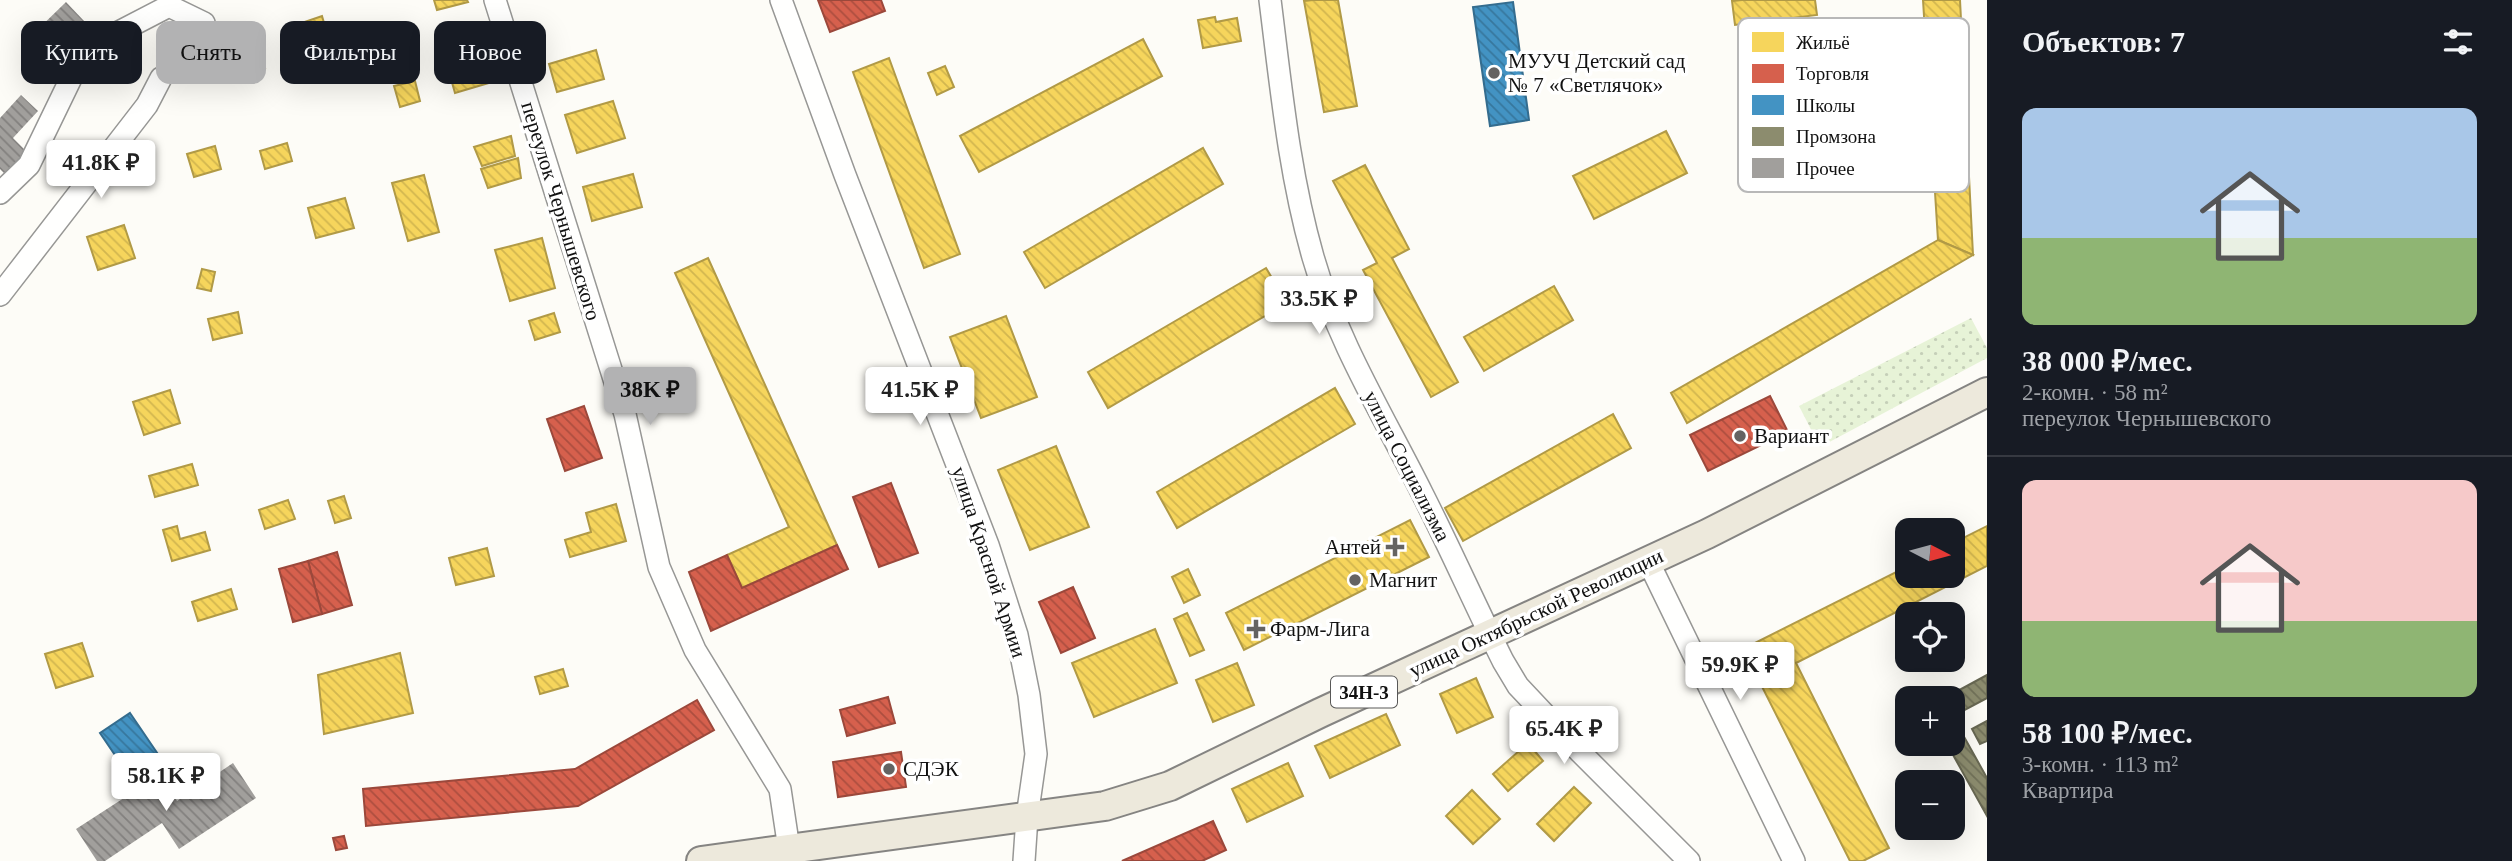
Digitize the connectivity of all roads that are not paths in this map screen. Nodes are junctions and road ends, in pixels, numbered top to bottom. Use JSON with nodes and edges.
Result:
{"nodes":[{"id":1,"x":495,"y":0,"type":"edge"},
{"id":2,"x":781,"y":0,"type":"edge"},
{"id":3,"x":1270,"y":0,"type":"edge"},
{"id":4,"x":200,"y":21,"type":"edge"},
{"id":5,"x":158,"y":84,"type":"edge"},
{"id":6,"x":0,"y":193,"type":"edge"},
{"id":7,"x":0,"y":295,"type":"edge"},
{"id":8,"x":1987,"y":392,"type":"edge"},
{"id":9,"x":1648,"y":561,"type":"junction"},
{"id":10,"x":1489,"y":634,"type":"junction"},
{"id":11,"x":1027,"y":817,"type":"junction"},
{"id":12,"x":789,"y":849,"type":"junction"},
{"id":13,"x":701,"y":861,"type":"edge"},
{"id":14,"x":1024,"y":861,"type":"edge"},
{"id":15,"x":1689,"y":861,"type":"edge"},
{"id":16,"x":1794,"y":861,"type":"edge"}],
"edges":[{"from":1,"to":12,"type":"street","name":"переулок Чернышевского"},
{"from":2,"to":11,"type":"street","name":"улица Красной Армии"},
{"from":3,"to":10,"type":"street","name":"улица Социализма"},
{"from":4,"to":6,"type":"street"},
{"from":5,"to":7,"type":"street"},
{"from":8,"to":9,"type":"main road","name":"улица Октябрьской Революции","number":"34Н-3"},
{"from":9,"to":10,"type":"main road","name":"улица Октябрьской Революции","number":"34Н-3"},
{"from":9,"to":16,"type":"street"},
{"from":10,"to":11,"type":"main road","name":"улица Октябрьской Революции","number":"34Н-3"},
{"from":10,"to":15,"type":"street","name":"улица Социализма"},
{"from":11,"to":12,"type":"main road","name":"улица Октябрьской Революции","number":"34Н-3"},
{"from":11,"to":14,"type":"street","name":"улица Красной Армии"},
{"from":12,"to":13,"type":"main road","name":"улица Октябрьской Революции","number":"34Н-3"}]}
